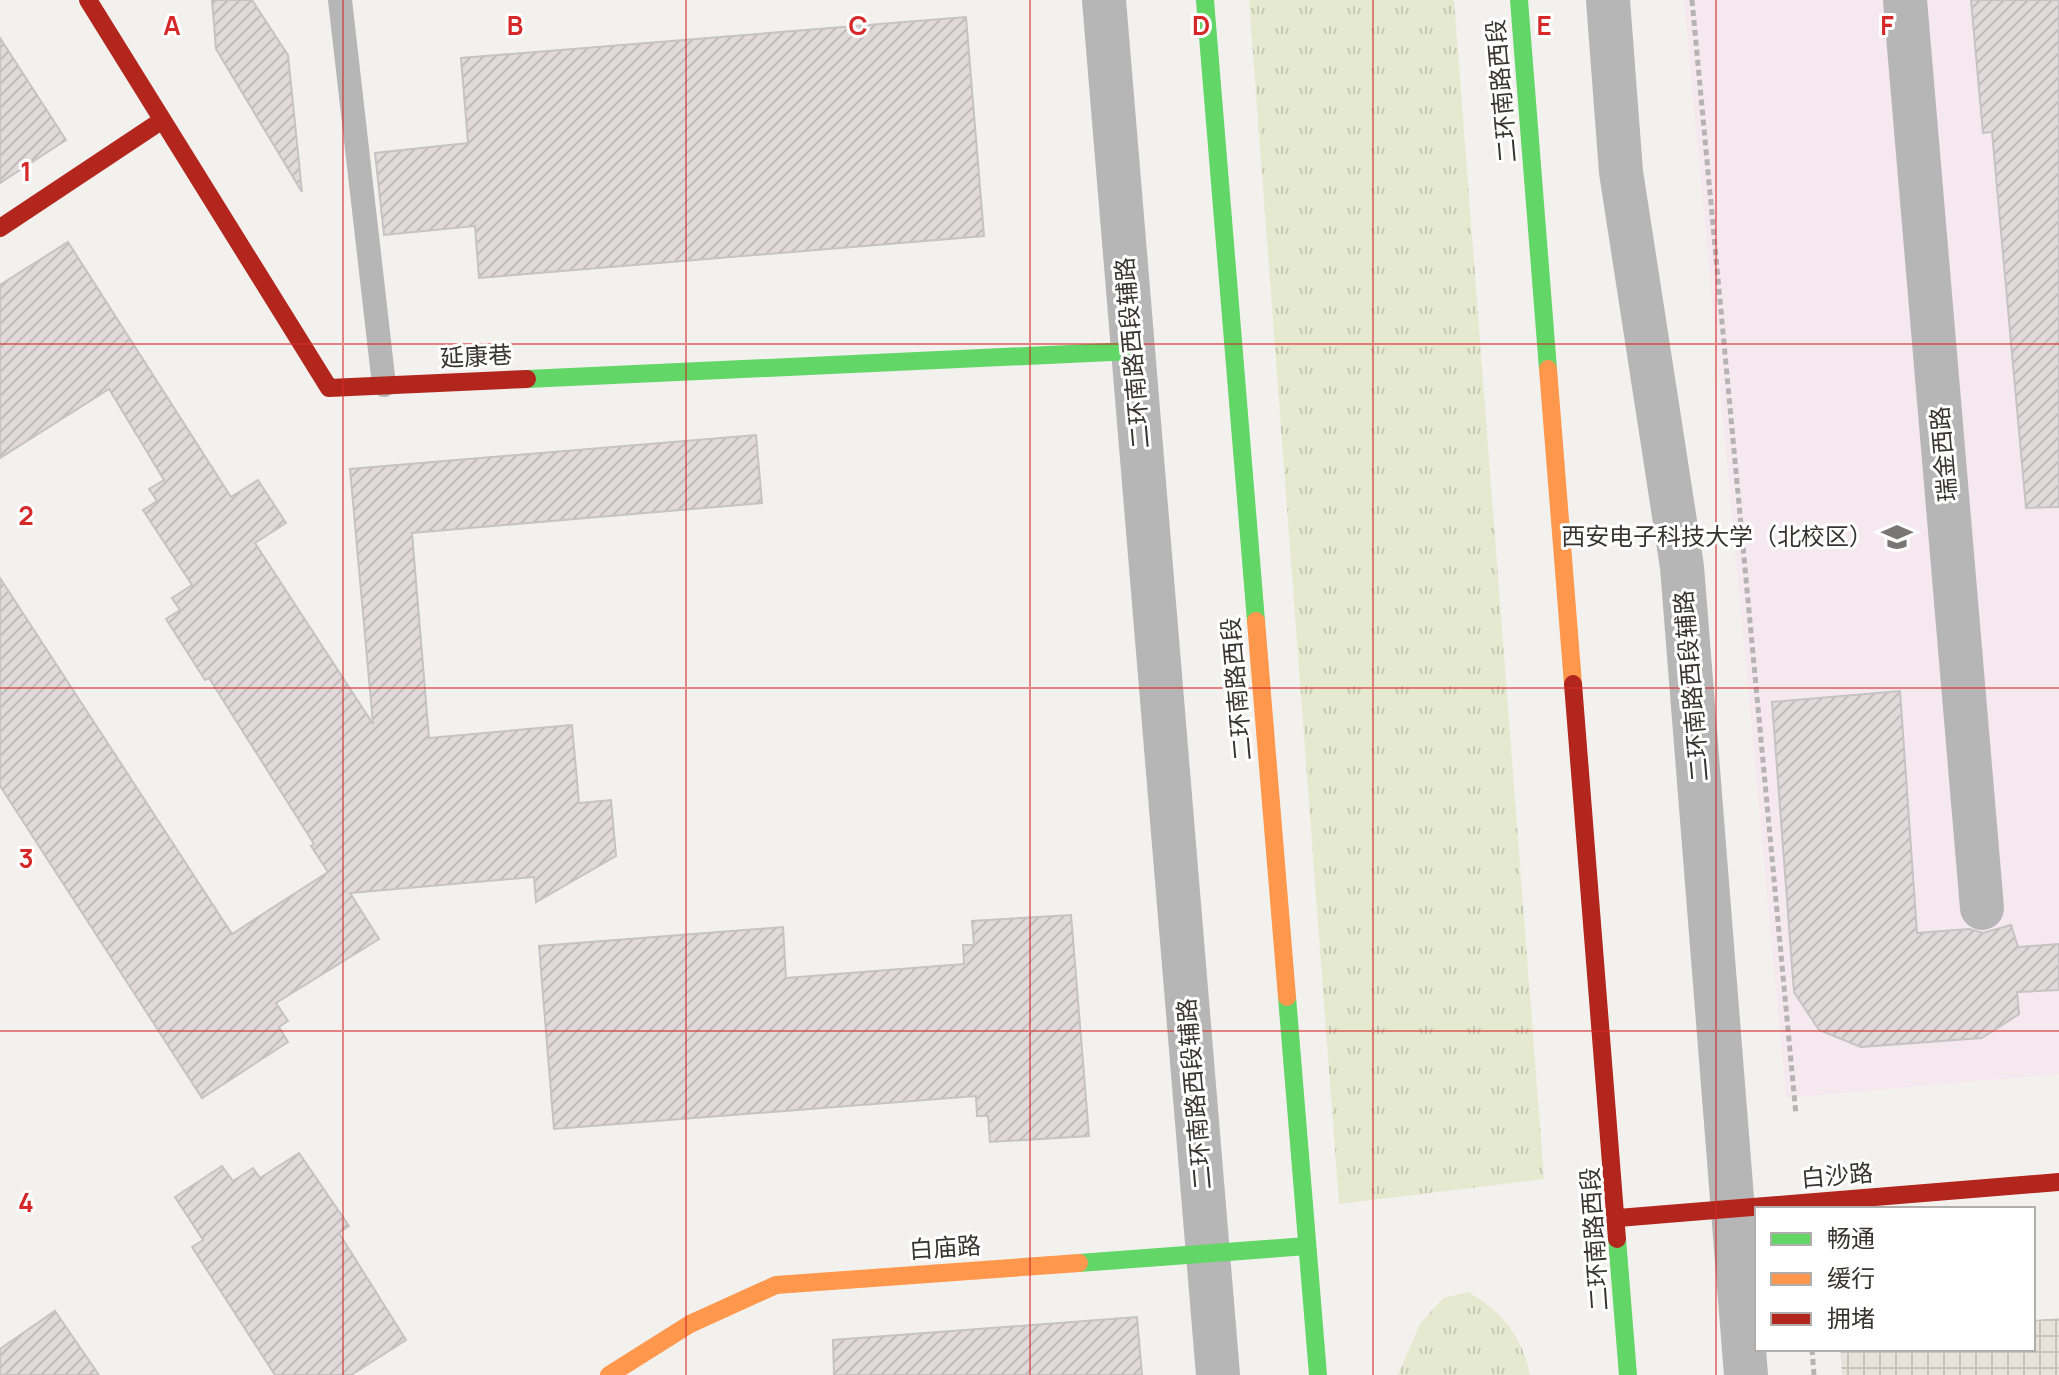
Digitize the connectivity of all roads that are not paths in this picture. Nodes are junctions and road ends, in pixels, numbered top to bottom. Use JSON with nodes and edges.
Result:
{"nodes":[{"id":1,"x":88,"y":0,"type":"edge"},
{"id":2,"x":340,"y":0,"type":"edge"},
{"id":3,"x":1104,"y":0,"type":"edge"},
{"id":4,"x":1205,"y":0,"type":"edge"},
{"id":5,"x":1519,"y":0,"type":"edge"},
{"id":6,"x":1608,"y":0,"type":"edge"},
{"id":7,"x":1905,"y":0,"type":"edge"},
{"id":8,"x":161,"y":121,"type":"junction"},
{"id":9,"x":0,"y":228,"type":"edge"},
{"id":10,"x":1133,"y":351,"type":"junction"},
{"id":11,"x":384,"y":385,"type":"junction"},
{"id":12,"x":1982,"y":908,"type":"dead end"},
{"id":13,"x":2059,"y":1182,"type":"edge"},
{"id":14,"x":1734,"y":1207,"type":"junction"},
{"id":15,"x":1618,"y":1218,"type":"junction"},
{"id":16,"x":1307,"y":1246,"type":"junction"},
{"id":17,"x":1208,"y":1253,"type":"junction"},
{"id":18,"x":609,"y":1375,"type":"edge"},
{"id":19,"x":1218,"y":1375,"type":"edge"},
{"id":20,"x":1318,"y":1375,"type":"edge"},
{"id":21,"x":1628,"y":1375,"type":"edge"},
{"id":22,"x":1746,"y":1375,"type":"edge"}],
"edges":[{"from":1,"to":8,"type":"main road"},
{"from":2,"to":11,"type":"lane"},
{"from":3,"to":10,"type":"street","name":"二环南路西段辅路"},
{"from":4,"to":16,"type":"main road","name":"二环南路西段"},
{"from":5,"to":15,"type":"main road","name":"二环南路西段"},
{"from":6,"to":14,"type":"street","name":"二环南路西段辅路"},
{"from":7,"to":12,"type":"street","name":"瑞金西路"},
{"from":8,"to":9,"type":"main road"},
{"from":8,"to":11,"type":"main road","name":"延康巷"},
{"from":10,"to":11,"type":"main road","name":"延康巷"},
{"from":10,"to":17,"type":"street","name":"二环南路西段辅路"},
{"from":13,"to":14,"type":"main road","name":"白沙路"},
{"from":14,"to":15,"type":"main road","name":"白沙路"},
{"from":14,"to":22,"type":"street","name":"二环南路西段辅路"},
{"from":15,"to":21,"type":"main road","name":"二环南路西段"},
{"from":16,"to":17,"type":"main road","name":"白庙路"},
{"from":16,"to":20,"type":"main road","name":"二环南路西段"},
{"from":17,"to":18,"type":"main road","name":"白庙路"},
{"from":17,"to":19,"type":"street","name":"二环南路西段辅路"}]}
